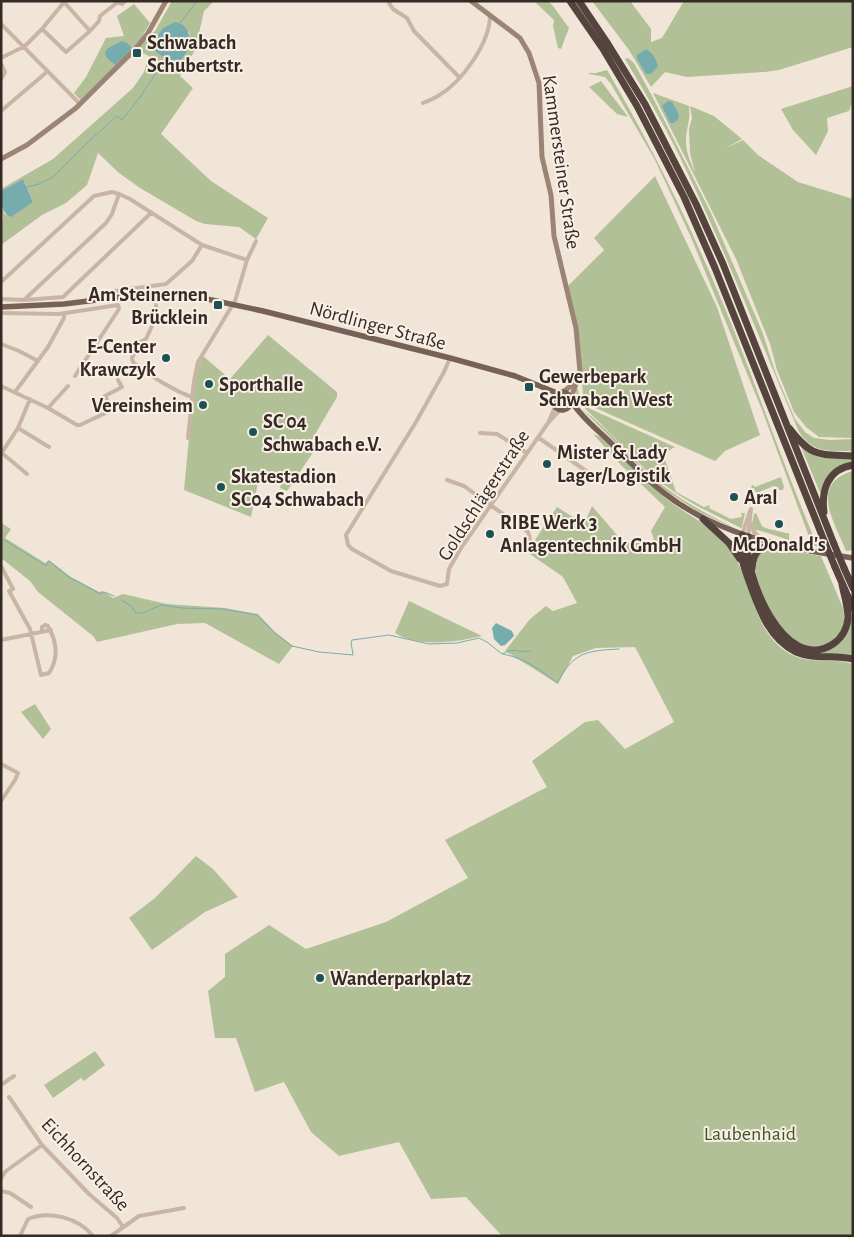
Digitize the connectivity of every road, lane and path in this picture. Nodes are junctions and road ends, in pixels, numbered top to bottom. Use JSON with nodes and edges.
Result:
{"nodes":[{"id":1,"x":125,"y":1,"type":"edge"},
{"id":2,"x":166,"y":1,"type":"edge"},
{"id":3,"x":391,"y":1,"type":"edge"},
{"id":4,"x":471,"y":1,"type":"edge"},
{"id":5,"x":570,"y":1,"type":"edge"},
{"id":6,"x":579,"y":1,"type":"edge"},
{"id":7,"x":65,"y":2,"type":"edge"},
{"id":8,"x":490,"y":15,"type":"junction"},
{"id":9,"x":1,"y":24,"type":"edge"},
{"id":10,"x":42,"y":29,"type":"junction"},
{"id":11,"x":90,"y":31,"type":"junction"},
{"id":12,"x":24,"y":46,"type":"junction"},
{"id":13,"x":1,"y":58,"type":"edge"},
{"id":14,"x":1,"y":64,"type":"edge"},
{"id":15,"x":48,"y":71,"type":"junction"},
{"id":16,"x":459,"y":77,"type":"junction"},
{"id":17,"x":1,"y":79,"type":"edge"},
{"id":18,"x":423,"y":103,"type":"dead end"},
{"id":19,"x":80,"y":104,"type":"junction"},
{"id":20,"x":1,"y":111,"type":"edge"},
{"id":21,"x":1,"y":159,"type":"edge"},
{"id":22,"x":119,"y":194,"type":"junction"},
{"id":23,"x":151,"y":213,"type":"junction"},
{"id":24,"x":256,"y":241,"type":"dead end"},
{"id":25,"x":202,"y":245,"type":"junction"},
{"id":26,"x":247,"y":260,"type":"junction"},
{"id":27,"x":1,"y":282,"type":"edge"},
{"id":28,"x":115,"y":291,"type":"dead end"},
{"id":29,"x":1,"y":299,"type":"edge"},
{"id":30,"x":24,"y":300,"type":"junction"},
{"id":31,"x":233,"y":304,"type":"junction"},
{"id":32,"x":156,"y":305,"type":"dead end"},
{"id":33,"x":1,"y":307,"type":"edge"},
{"id":34,"x":1,"y":313,"type":"edge"},
{"id":35,"x":64,"y":313,"type":"junction"},
{"id":36,"x":1,"y":344,"type":"edge"},
{"id":37,"x":450,"y":358,"type":"junction"},
{"id":38,"x":38,"y":361,"type":"junction"},
{"id":39,"x":75,"y":376,"type":"dead end"},
{"id":40,"x":118,"y":380,"type":"dead end"},
{"id":41,"x":576,"y":382,"type":"junction"},
{"id":42,"x":1,"y":386,"type":"edge"},
{"id":43,"x":68,"y":386,"type":"dead end"},
{"id":44,"x":539,"y":387,"type":"junction"},
{"id":45,"x":15,"y":392,"type":"junction"},
{"id":46,"x":560,"y":393,"type":"junction"},
{"id":47,"x":192,"y":397,"type":"junction"},
{"id":48,"x":30,"y":399,"type":"junction"},
{"id":49,"x":553,"y":400,"type":"junction"},
{"id":50,"x":571,"y":400,"type":"junction"},
{"id":51,"x":48,"y":408,"type":"junction"},
{"id":52,"x":557,"y":408,"type":"junction"},
{"id":53,"x":567,"y":409,"type":"junction"},
{"id":54,"x":583,"y":416,"type":"junction"},
{"id":55,"x":783,"y":420,"type":"junction"},
{"id":56,"x":18,"y":428,"type":"junction"},
{"id":57,"x":480,"y":433,"type":"dead end"},
{"id":58,"x":188,"y":438,"type":"dead end"},
{"id":59,"x":539,"y":438,"type":"junction"},
{"id":60,"x":49,"y":447,"type":"dead end"},
{"id":61,"x":527,"y":453,"type":"junction"},
{"id":62,"x":2,"y":454,"type":"edge"},
{"id":63,"x":853,"y":456,"type":"edge"},
{"id":64,"x":853,"y":465,"type":"edge"},
{"id":65,"x":27,"y":474,"type":"dead end"},
{"id":66,"x":447,"y":480,"type":"dead end"},
{"id":67,"x":599,"y":480,"type":"dead end"},
{"id":68,"x":491,"y":505,"type":"junction"},
{"id":69,"x":703,"y":519,"type":"junction"},
{"id":70,"x":750,"y":524,"type":"junction"},
{"id":71,"x":826,"y":525,"type":"junction"},
{"id":72,"x":745,"y":536,"type":"junction"},
{"id":73,"x":530,"y":539,"type":"dead end"},
{"id":74,"x":764,"y":542,"type":"junction"},
{"id":75,"x":774,"y":544,"type":"junction"},
{"id":76,"x":853,"y":558,"type":"edge"},
{"id":77,"x":743,"y":564,"type":"junction"},
{"id":78,"x":1,"y":566,"type":"edge"},
{"id":79,"x":752,"y":573,"type":"junction"},
{"id":80,"x":447,"y":584,"type":"joint"},
{"id":81,"x":842,"y":584,"type":"junction"},
{"id":82,"x":853,"y":588,"type":"edge"},
{"id":83,"x":853,"y":608,"type":"edge"},
{"id":84,"x":30,"y":634,"type":"junction"},
{"id":85,"x":1,"y":640,"type":"edge"},
{"id":86,"x":853,"y":658,"type":"edge"},
{"id":87,"x":1,"y":764,"type":"edge"},
{"id":88,"x":1,"y":802,"type":"edge"},
{"id":89,"x":14,"y":1076,"type":"dead end"},
{"id":90,"x":1,"y":1085,"type":"edge"},
{"id":91,"x":9,"y":1097,"type":"dead end"},
{"id":92,"x":42,"y":1145,"type":"junction"},
{"id":93,"x":1,"y":1178,"type":"edge"},
{"id":94,"x":1,"y":1191,"type":"edge"},
{"id":95,"x":31,"y":1207,"type":"dead end"},
{"id":96,"x":184,"y":1208,"type":"dead end"},
{"id":97,"x":123,"y":1227,"type":"junction"},
{"id":98,"x":20,"y":1236,"type":"edge"},
{"id":99,"x":93,"y":1236,"type":"edge"},
{"id":100,"x":111,"y":1236,"type":"edge"}],
"edges":[{"from":1,"to":11,"type":"street"},
{"from":2,"to":19,"type":"street"},
{"from":3,"to":16,"type":"street"},
{"from":4,"to":8,"type":"street","name":"Kammersteiner Straße"},
{"from":5,"to":81,"type":"highway","bridge":true},
{"from":6,"to":55,"type":"highway"},
{"from":7,"to":10,"type":"street"},
{"from":7,"to":11,"type":"street"},
{"from":8,"to":16,"type":"street"},
{"from":8,"to":41,"type":"street","name":"Kammersteiner Straße"},
{"from":9,"to":12,"type":"street"},
{"from":10,"to":11,"type":"street"},
{"from":10,"to":12,"type":"street"},
{"from":12,"to":13,"type":"street"},
{"from":12,"to":15,"type":"street"},
{"from":14,"to":17,"type":"street"},
{"from":15,"to":19,"type":"street"},
{"from":15,"to":20,"type":"street"},
{"from":16,"to":18,"type":"street"},
{"from":19,"to":21,"type":"street"},
{"from":22,"to":23,"type":"street"},
{"from":22,"to":27,"type":"street"},
{"from":22,"to":30,"type":"street"},
{"from":23,"to":25,"type":"street"},
{"from":23,"to":30,"type":"street"},
{"from":24,"to":26,"type":"street"},
{"from":25,"to":26,"type":"street"},
{"from":25,"to":28,"type":"street"},
{"from":26,"to":31,"type":"street"},
{"from":29,"to":30,"type":"street"},
{"from":31,"to":33,"type":"main road","name":"Nördlinger Straße"},
{"from":31,"to":37,"type":"main road","name":"Nördlinger Straße"},
{"from":31,"to":47,"type":"street"},
{"from":32,"to":47,"type":"street"},
{"from":34,"to":35,"type":"street"},
{"from":35,"to":38,"type":"street"},
{"from":35,"to":39,"type":"street"},
{"from":36,"to":38,"type":"street"},
{"from":37,"to":44,"type":"main road"},
{"from":37,"to":80,"type":"street","name":"Nördlinger Straße"},
{"from":38,"to":45,"type":"street"},
{"from":40,"to":51,"type":"street"},
{"from":41,"to":46,"type":"street"},
{"from":41,"to":50,"type":"street","name":"Kammersteiner Straße"},
{"from":42,"to":45,"type":"street"},
{"from":43,"to":51,"type":"street"},
{"from":44,"to":46,"type":"main road"},
{"from":44,"to":49,"type":"main road"},
{"from":45,"to":48,"type":"street"},
{"from":46,"to":49,"type":"main road"},
{"from":46,"to":50,"type":"main road"},
{"from":47,"to":58,"type":"street"},
{"from":48,"to":51,"type":"street"},
{"from":48,"to":56,"type":"street"},
{"from":49,"to":52,"type":"main road"},
{"from":50,"to":53,"type":"main road"},
{"from":50,"to":54,"type":"main road"},
{"from":52,"to":53,"type":"main road"},
{"from":52,"to":59,"type":"street","name":"Goldschlägerstraße"},
{"from":53,"to":54,"type":"main road"},
{"from":54,"to":69,"type":"main road"},
{"from":55,"to":63,"type":"highway"},
{"from":55,"to":71,"type":"highway"},
{"from":56,"to":60,"type":"street"},
{"from":56,"to":62,"type":"street"},
{"from":57,"to":61,"type":"street"},
{"from":59,"to":61,"type":"street","name":"Goldschlägerstraße"},
{"from":59,"to":67,"type":"street"},
{"from":61,"to":68,"type":"street","name":"Goldschlägerstraße"},
{"from":62,"to":65,"type":"street"},
{"from":64,"to":71,"type":"highway"},
{"from":66,"to":68,"type":"street"},
{"from":68,"to":73,"type":"street"},
{"from":68,"to":80,"type":"street","name":"Goldschlägerstraße"},
{"from":69,"to":72,"type":"main road"},
{"from":69,"to":77,"type":"highway"},
{"from":70,"to":72,"type":"street"},
{"from":70,"to":72,"type":"street"},
{"from":70,"to":74,"type":"street"},
{"from":71,"to":82,"type":"highway","bridge":true},
{"from":72,"to":74,"type":"main road"},
{"from":72,"to":77,"type":"highway"},
{"from":72,"to":79,"type":"highway"},
{"from":74,"to":75,"type":"main road"},
{"from":75,"to":76,"type":"main road"},
{"from":75,"to":79,"type":"highway"},
{"from":77,"to":86,"type":"highway"},
{"from":78,"to":84,"type":"street"},
{"from":79,"to":81,"type":"highway"},
{"from":81,"to":83,"type":"highway"},
{"from":84,"to":84,"type":"street"},
{"from":84,"to":85,"type":"street"},
{"from":87,"to":88,"type":"street"},
{"from":89,"to":90,"type":"street"},
{"from":91,"to":92,"type":"street","name":"Eichhornstraße"},
{"from":92,"to":93,"type":"street"},
{"from":92,"to":97,"type":"street","name":"Eichhornstraße"},
{"from":94,"to":95,"type":"street"},
{"from":96,"to":97,"type":"street"},
{"from":97,"to":100,"type":"street"},
{"from":98,"to":99,"type":"street"}]}
